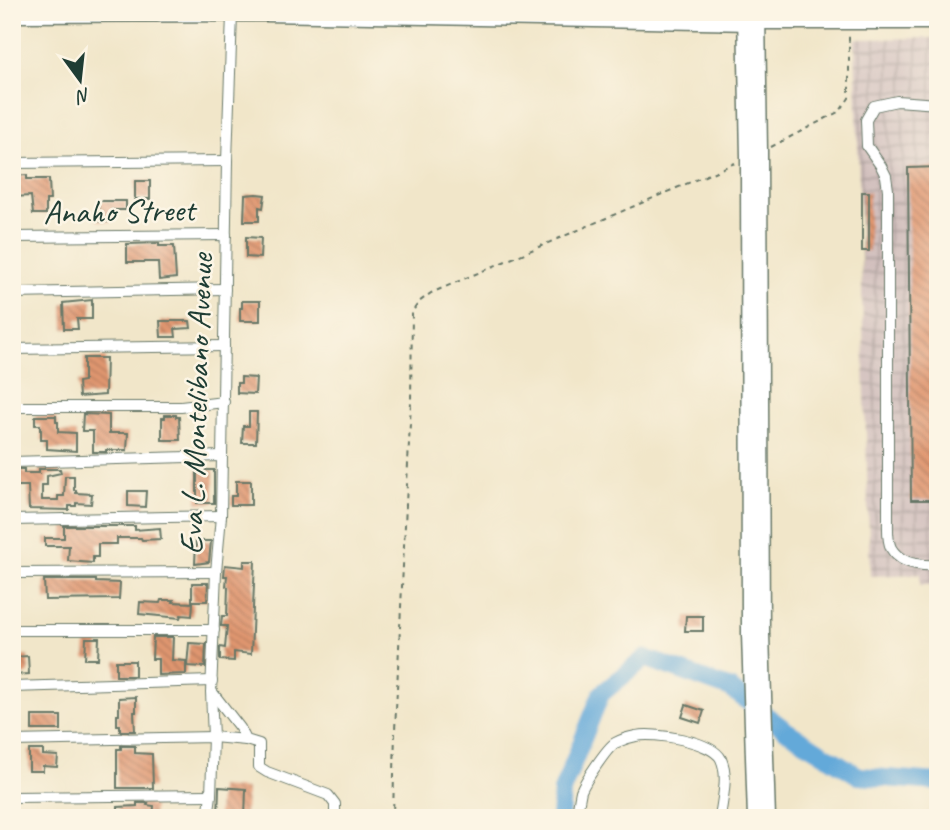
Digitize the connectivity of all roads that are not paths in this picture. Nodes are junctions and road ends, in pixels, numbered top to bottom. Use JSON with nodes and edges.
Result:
{"nodes":[{"id":1,"x":240,"y":14,"type":"edge"},
{"id":2,"x":12,"y":15,"type":"edge"},
{"id":3,"x":522,"y":16,"type":"edge"},
{"id":4,"x":751,"y":18,"type":"edge"},
{"id":5,"x":938,"y":23,"type":"edge"},
{"id":6,"x":938,"y":104,"type":"edge"},
{"id":7,"x":227,"y":161,"type":"junction"},
{"id":8,"x":12,"y":163,"type":"edge"},
{"id":9,"x":226,"y":235,"type":"junction"},
{"id":10,"x":12,"y":237,"type":"edge"},
{"id":11,"x":225,"y":289,"type":"junction"},
{"id":12,"x":12,"y":293,"type":"edge"},
{"id":13,"x":224,"y":346,"type":"junction"},
{"id":14,"x":12,"y":349,"type":"edge"},
{"id":15,"x":224,"y":402,"type":"junction"},
{"id":16,"x":12,"y":407,"type":"edge"},
{"id":17,"x":222,"y":456,"type":"junction"},
{"id":18,"x":12,"y":462,"type":"edge"},
{"id":19,"x":221,"y":516,"type":"junction"},
{"id":20,"x":12,"y":520,"type":"edge"},
{"id":21,"x":938,"y":565,"type":"edge"},
{"id":22,"x":216,"y":572,"type":"junction"},
{"id":23,"x":12,"y":573,"type":"edge"},
{"id":24,"x":12,"y":630,"type":"edge"},
{"id":25,"x":214,"y":630,"type":"junction"},
{"id":26,"x":211,"y":686,"type":"junction"},
{"id":27,"x":12,"y":687,"type":"edge"},
{"id":28,"x":213,"y":737,"type":"junction"},
{"id":29,"x":246,"y":740,"type":"junction"},
{"id":30,"x":12,"y":741,"type":"edge"},
{"id":31,"x":759,"y":767,"type":"junction"},
{"id":32,"x":211,"y":795,"type":"junction"},
{"id":33,"x":12,"y":797,"type":"edge"},
{"id":34,"x":208,"y":818,"type":"edge"},
{"id":35,"x":335,"y":818,"type":"edge"},
{"id":36,"x":576,"y":818,"type":"edge"},
{"id":37,"x":720,"y":818,"type":"edge"},
{"id":38,"x":755,"y":818,"type":"edge"},
{"id":39,"x":768,"y":818,"type":"edge"}],
"edges":[{"from":1,"to":2,"type":"highway"},
{"from":1,"to":3,"type":"highway"},
{"from":1,"to":7,"type":"street","name":"Eva L. Montelibano Avenue"},
{"from":3,"to":4,"type":"highway"},
{"from":4,"to":5,"type":"main road"},
{"from":4,"to":31,"type":"highway"},
{"from":6,"to":21,"type":"street"},
{"from":7,"to":8,"type":"street"},
{"from":7,"to":9,"type":"street","name":"Eva L. Montelibano Avenue"},
{"from":9,"to":10,"type":"street","name":"Anaho Street"},
{"from":9,"to":11,"type":"street","name":"Eva L. Montelibano Avenue"},
{"from":11,"to":12,"type":"street"},
{"from":11,"to":13,"type":"street","name":"Eva L. Montelibano Avenue"},
{"from":13,"to":14,"type":"street"},
{"from":13,"to":15,"type":"street","name":"Eva L. Montelibano Avenue"},
{"from":15,"to":16,"type":"street"},
{"from":15,"to":17,"type":"street","name":"Eva L. Montelibano Avenue"},
{"from":17,"to":18,"type":"street"},
{"from":17,"to":19,"type":"street","name":"Eva L. Montelibano Avenue"},
{"from":19,"to":20,"type":"street"},
{"from":19,"to":22,"type":"street","name":"Eva L. Montelibano Avenue"},
{"from":22,"to":23,"type":"street"},
{"from":22,"to":25,"type":"street","name":"Eva L. Montelibano Avenue"},
{"from":24,"to":25,"type":"street"},
{"from":25,"to":26,"type":"street","name":"Eva L. Montelibano Avenue"},
{"from":26,"to":27,"type":"street"},
{"from":26,"to":28,"type":"street","name":"Eva L. Montelibano Avenue"},
{"from":26,"to":29,"type":"street"},
{"from":28,"to":29,"type":"street"},
{"from":28,"to":30,"type":"street"},
{"from":28,"to":32,"type":"street","name":"Eva L. Montelibano Avenue"},
{"from":29,"to":35,"type":"street"},
{"from":31,"to":38,"type":"highway"},
{"from":31,"to":39,"type":"highway"},
{"from":32,"to":33,"type":"street"},
{"from":32,"to":34,"type":"street","name":"Eva L. Montelibano Avenue"},
{"from":36,"to":37,"type":"street"}]}
